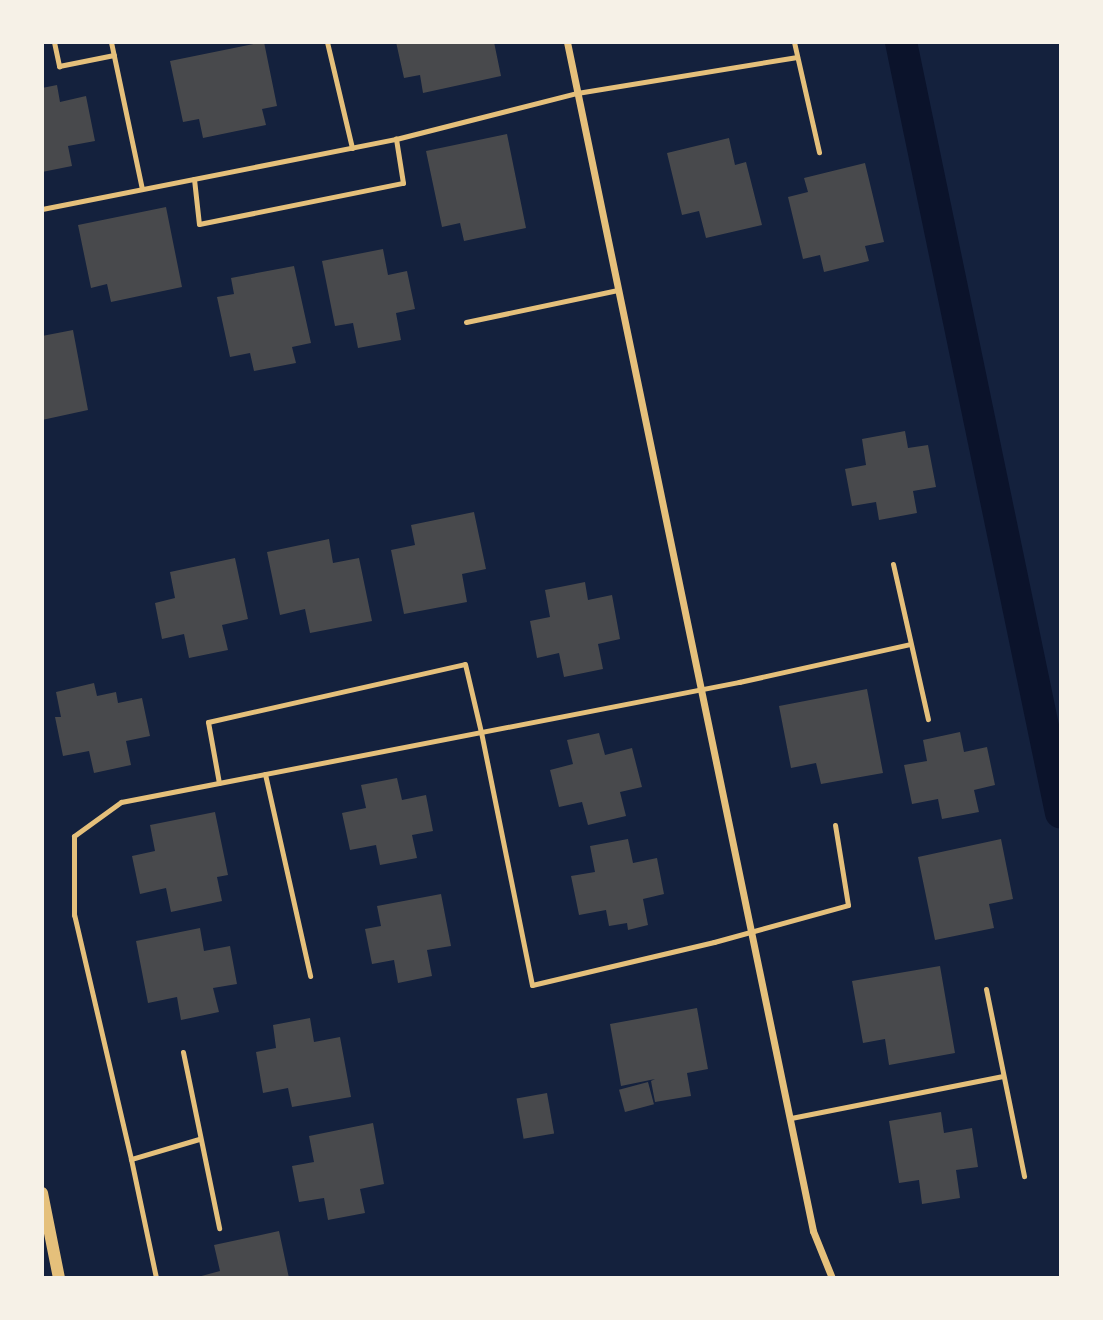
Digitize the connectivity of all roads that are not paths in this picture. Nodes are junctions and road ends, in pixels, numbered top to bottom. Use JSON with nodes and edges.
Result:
{"nodes":[{"id":1,"x":54,"y":42,"type":"edge"},
{"id":2,"x":111,"y":42,"type":"edge"},
{"id":3,"x":327,"y":42,"type":"edge"},
{"id":4,"x":567,"y":42,"type":"edge"},
{"id":5,"x":794,"y":42,"type":"edge"},
{"id":6,"x":114,"y":55,"type":"junction"},
{"id":7,"x":797,"y":57,"type":"junction"},
{"id":8,"x":577,"y":93,"type":"junction"},
{"id":9,"x":396,"y":139,"type":"junction"},
{"id":10,"x":352,"y":148,"type":"junction"},
{"id":11,"x":819,"y":152,"type":"dead end"},
{"id":12,"x":194,"y":179,"type":"junction"},
{"id":13,"x":142,"y":189,"type":"junction"},
{"id":14,"x":42,"y":209,"type":"edge"},
{"id":15,"x":618,"y":290,"type":"junction"},
{"id":16,"x":466,"y":321,"type":"dead end"},
{"id":17,"x":892,"y":564,"type":"dead end"},
{"id":18,"x":909,"y":644,"type":"junction"},
{"id":19,"x":701,"y":689,"type":"junction"},
{"id":20,"x":928,"y":719,"type":"dead end"},
{"id":21,"x":481,"y":732,"type":"junction"},
{"id":22,"x":265,"y":774,"type":"junction"},
{"id":23,"x":219,"y":783,"type":"junction"},
{"id":24,"x":835,"y":825,"type":"dead end"},
{"id":25,"x":751,"y":930,"type":"junction"},
{"id":26,"x":310,"y":976,"type":"dead end"},
{"id":27,"x":986,"y":989,"type":"dead end"},
{"id":28,"x":183,"y":1052,"type":"dead end"},
{"id":29,"x":1003,"y":1076,"type":"junction"},
{"id":30,"x":791,"y":1118,"type":"junction"},
{"id":31,"x":199,"y":1139,"type":"junction"},
{"id":32,"x":131,"y":1159,"type":"junction"},
{"id":33,"x":1024,"y":1176,"type":"dead end"},
{"id":34,"x":42,"y":1193,"type":"edge"},
{"id":35,"x":219,"y":1227,"type":"dead end"},
{"id":36,"x":60,"y":1278,"type":"edge"},
{"id":37,"x":156,"y":1278,"type":"edge"},
{"id":38,"x":832,"y":1278,"type":"edge"}],
"edges":[{"from":1,"to":6,"type":"lane"},
{"from":2,"to":6,"type":"lane"},
{"from":3,"to":10,"type":"lane"},
{"from":4,"to":8,"type":"street"},
{"from":5,"to":7,"type":"lane"},
{"from":6,"to":13,"type":"lane"},
{"from":7,"to":8,"type":"lane"},
{"from":7,"to":11,"type":"lane"},
{"from":8,"to":9,"type":"lane"},
{"from":8,"to":15,"type":"street"},
{"from":9,"to":10,"type":"lane"},
{"from":9,"to":12,"type":"lane"},
{"from":10,"to":12,"type":"lane"},
{"from":12,"to":13,"type":"lane"},
{"from":13,"to":14,"type":"lane"},
{"from":15,"to":16,"type":"lane"},
{"from":15,"to":19,"type":"street"},
{"from":17,"to":18,"type":"lane"},
{"from":18,"to":19,"type":"lane"},
{"from":18,"to":20,"type":"lane"},
{"from":19,"to":21,"type":"lane"},
{"from":19,"to":25,"type":"street"},
{"from":21,"to":22,"type":"lane"},
{"from":21,"to":23,"type":"lane"},
{"from":21,"to":25,"type":"lane"},
{"from":22,"to":23,"type":"lane"},
{"from":22,"to":26,"type":"lane"},
{"from":23,"to":32,"type":"lane"},
{"from":24,"to":25,"type":"lane"},
{"from":25,"to":30,"type":"street"},
{"from":27,"to":29,"type":"lane"},
{"from":28,"to":31,"type":"lane"},
{"from":29,"to":30,"type":"lane"},
{"from":29,"to":33,"type":"lane"},
{"from":30,"to":38,"type":"street"},
{"from":31,"to":32,"type":"lane"},
{"from":31,"to":35,"type":"lane"},
{"from":32,"to":37,"type":"lane"},
{"from":34,"to":36,"type":"street"}]}
